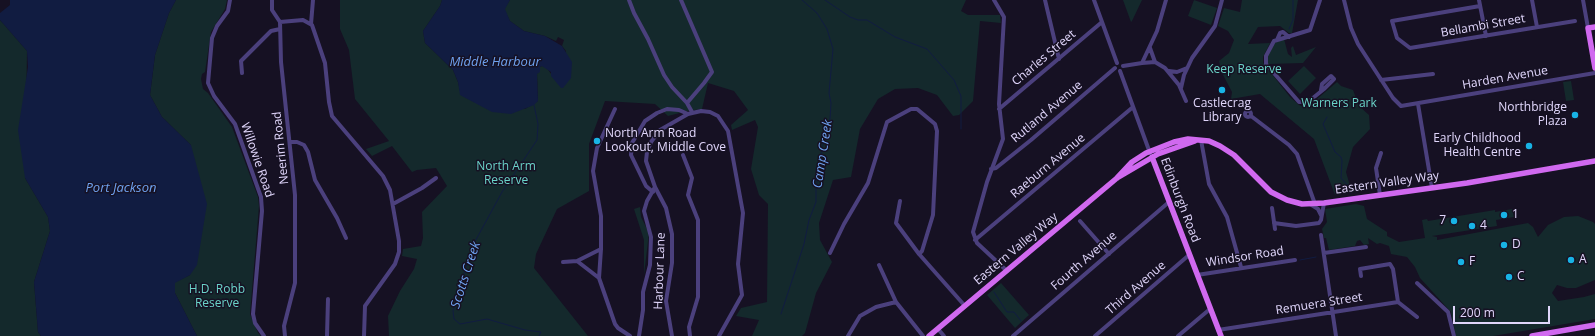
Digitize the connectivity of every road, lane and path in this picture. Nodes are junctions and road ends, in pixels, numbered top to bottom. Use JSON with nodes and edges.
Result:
{"nodes":[{"id":1,"x":230,"y":0,"type":"edge"},
{"id":2,"x":272,"y":0,"type":"edge"},
{"id":3,"x":313,"y":0,"type":"edge"},
{"id":4,"x":629,"y":0,"type":"edge"},
{"id":5,"x":681,"y":0,"type":"edge"},
{"id":6,"x":994,"y":0,"type":"edge"},
{"id":7,"x":1045,"y":0,"type":"edge"},
{"id":8,"x":1094,"y":0,"type":"edge"},
{"id":9,"x":1166,"y":0,"type":"edge"},
{"id":10,"x":1222,"y":0,"type":"edge"},
{"id":11,"x":1320,"y":0,"type":"edge"},
{"id":12,"x":1344,"y":0,"type":"edge"},
{"id":13,"x":1479,"y":0,"type":"edge"},
{"id":14,"x":1532,"y":0,"type":"edge"},
{"id":15,"x":1583,"y":0,"type":"edge"},
{"id":16,"x":1480,"y":6,"type":"junction"},
{"id":17,"x":1575,"y":21,"type":"dead end"},
{"id":18,"x":280,"y":22,"type":"junction"},
{"id":19,"x":1102,"y":22,"type":"junction"},
{"id":20,"x":310,"y":24,"type":"junction"},
{"id":21,"x":1537,"y":27,"type":"junction"},
{"id":22,"x":1595,"y":27,"type":"edge"},
{"id":23,"x":1588,"y":28,"type":"junction"},
{"id":24,"x":280,"y":29,"type":"junction"},
{"id":25,"x":1486,"y":36,"type":"junction"},
{"id":26,"x":1150,"y":48,"type":"junction"},
{"id":27,"x":1059,"y":59,"type":"junction"},
{"id":28,"x":1142,"y":62,"type":"junction"},
{"id":29,"x":1155,"y":62,"type":"junction"},
{"id":30,"x":1117,"y":63,"type":"junction"},
{"id":31,"x":1123,"y":66,"type":"junction"},
{"id":32,"x":1115,"y":68,"type":"junction"},
{"id":33,"x":1187,"y":68,"type":"junction"},
{"id":34,"x":1595,"y":68,"type":"edge"},
{"id":35,"x":1120,"y":71,"type":"junction"},
{"id":36,"x":1168,"y":71,"type":"junction"},
{"id":37,"x":1595,"y":72,"type":"edge"},
{"id":38,"x":242,"y":73,"type":"dead end"},
{"id":39,"x":1433,"y":74,"type":"dead end"},
{"id":40,"x":1381,"y":80,"type":"junction"},
{"id":41,"x":1182,"y":88,"type":"junction"},
{"id":42,"x":1321,"y":90,"type":"dead end"},
{"id":43,"x":1186,"y":101,"type":"dead end"},
{"id":44,"x":687,"y":103,"type":"junction"},
{"id":45,"x":1418,"y":104,"type":"junction"},
{"id":46,"x":1133,"y":107,"type":"junction"},
{"id":47,"x":615,"y":109,"type":"dead end"},
{"id":48,"x":999,"y":109,"type":"junction"},
{"id":49,"x":690,"y":113,"type":"junction"},
{"id":50,"x":1251,"y":116,"type":"dead end"},
{"id":51,"x":1201,"y":140,"type":"junction"},
{"id":52,"x":290,"y":142,"type":"junction"},
{"id":53,"x":1151,"y":154,"type":"junction"},
{"id":54,"x":1381,"y":154,"type":"dead end"},
{"id":55,"x":683,"y":155,"type":"dead end"},
{"id":56,"x":1595,"y":161,"type":"edge"},
{"id":57,"x":991,"y":169,"type":"junction"},
{"id":58,"x":436,"y":178,"type":"dead end"},
{"id":59,"x":654,"y":187,"type":"junction"},
{"id":60,"x":1432,"y":188,"type":"junction"},
{"id":61,"x":653,"y":192,"type":"junction"},
{"id":62,"x":1380,"y":195,"type":"junction"},
{"id":63,"x":900,"y":201,"type":"dead end"},
{"id":64,"x":1169,"y":202,"type":"junction"},
{"id":65,"x":1324,"y":203,"type":"junction"},
{"id":66,"x":393,"y":204,"type":"junction"},
{"id":67,"x":1313,"y":204,"type":"junction"},
{"id":68,"x":1272,"y":208,"type":"dead end"},
{"id":69,"x":1322,"y":216,"type":"junction"},
{"id":70,"x":1080,"y":221,"type":"dead end"},
{"id":71,"x":1274,"y":223,"type":"junction"},
{"id":72,"x":1275,"y":229,"type":"dead end"},
{"id":73,"x":1321,"y":235,"type":"dead end"},
{"id":74,"x":346,"y":238,"type":"dead end"},
{"id":75,"x":975,"y":240,"type":"junction"},
{"id":76,"x":1366,"y":246,"type":"dead end"},
{"id":77,"x":601,"y":249,"type":"junction"},
{"id":78,"x":830,"y":253,"type":"dead end"},
{"id":79,"x":1324,"y":253,"type":"junction"},
{"id":80,"x":919,"y":254,"type":"junction"},
{"id":81,"x":1109,"y":254,"type":"junction"},
{"id":82,"x":1189,"y":256,"type":"junction"},
{"id":83,"x":1295,"y":260,"type":"dead end"},
{"id":84,"x":577,"y":261,"type":"junction"},
{"id":85,"x":563,"y":262,"type":"dead end"},
{"id":86,"x":879,"y":265,"type":"dead end"},
{"id":87,"x":1242,"y":267,"type":"junction"},
{"id":88,"x":1007,"y":271,"type":"junction"},
{"id":89,"x":1197,"y":275,"type":"junction"},
{"id":90,"x":1361,"y":276,"type":"dead end"},
{"id":91,"x":599,"y":278,"type":"junction"},
{"id":92,"x":1417,"y":283,"type":"dead end"},
{"id":93,"x":328,"y":299,"type":"dead end"},
{"id":94,"x":896,"y":302,"type":"junction"},
{"id":95,"x":1398,"y":302,"type":"junction"},
{"id":96,"x":964,"y":306,"type":"junction"},
{"id":97,"x":1210,"y":309,"type":"junction"},
{"id":98,"x":1332,"y":312,"type":"junction"},
{"id":99,"x":1417,"y":317,"type":"dead end"},
{"id":100,"x":1595,"y":325,"type":"edge"},
{"id":101,"x":938,"y":329,"type":"junction"},
{"id":102,"x":1219,"y":333,"type":"edge"},
{"id":103,"x":264,"y":336,"type":"edge"},
{"id":104,"x":285,"y":336,"type":"edge"},
{"id":105,"x":327,"y":336,"type":"edge"},
{"id":106,"x":364,"y":336,"type":"edge"},
{"id":107,"x":630,"y":336,"type":"edge"},
{"id":108,"x":639,"y":336,"type":"edge"},
{"id":109,"x":672,"y":336,"type":"edge"},
{"id":110,"x":690,"y":336,"type":"edge"},
{"id":111,"x":719,"y":336,"type":"edge"},
{"id":112,"x":848,"y":336,"type":"edge"},
{"id":113,"x":924,"y":336,"type":"edge"},
{"id":114,"x":929,"y":336,"type":"edge"},
{"id":115,"x":944,"y":336,"type":"edge"},
{"id":116,"x":1013,"y":336,"type":"edge"},
{"id":117,"x":1095,"y":336,"type":"edge"},
{"id":118,"x":1178,"y":336,"type":"edge"},
{"id":119,"x":1336,"y":336,"type":"edge"},
{"id":120,"x":1454,"y":336,"type":"edge"},
{"id":121,"x":1532,"y":336,"type":"edge"}],
"edges":[{"from":1,"to":103,"type":"street","name":"Willowie Road"},
{"from":2,"to":18,"type":"street"},
{"from":3,"to":20,"type":"street"},
{"from":4,"to":44,"type":"street"},
{"from":5,"to":44,"type":"street"},
{"from":6,"to":48,"type":"street"},
{"from":7,"to":27,"type":"street"},
{"from":8,"to":19,"type":"street"},
{"from":9,"to":26,"type":"street"},
{"from":10,"to":33,"type":"street"},
{"from":11,"to":42,"type":"street"},
{"from":12,"to":40,"type":"street"},
{"from":13,"to":16,"type":"street"},
{"from":14,"to":21,"type":"street"},
{"from":15,"to":23,"type":"street"},
{"from":16,"to":25,"type":"street"},
{"from":16,"to":25,"type":"street","name":"Bellambi Street"},
{"from":17,"to":21,"type":"street","name":"Bellambi Street"},
{"from":18,"to":20,"type":"street"},
{"from":18,"to":24,"type":"street","name":"Neerim Road"},
{"from":19,"to":27,"type":"street","name":"Charles Street"},
{"from":19,"to":30,"type":"street"},
{"from":20,"to":66,"type":"street"},
{"from":21,"to":25,"type":"street","name":"Bellambi Street"},
{"from":22,"to":23,"type":"main road"},
{"from":23,"to":34,"type":"main road"},
{"from":24,"to":38,"type":"street"},
{"from":24,"to":52,"type":"street","name":"Neerim Road"},
{"from":26,"to":28,"type":"street"},
{"from":26,"to":29,"type":"street"},
{"from":27,"to":48,"type":"street","name":"Charles Street"},
{"from":28,"to":29,"type":"street"},
{"from":28,"to":31,"type":"street"},
{"from":29,"to":36,"type":"street"},
{"from":30,"to":31,"type":"street"},
{"from":30,"to":32,"type":"street"},
{"from":31,"to":35,"type":"street"},
{"from":32,"to":35,"type":"street"},
{"from":32,"to":57,"type":"street","name":"Rutland Avenue"},
{"from":33,"to":36,"type":"street"},
{"from":33,"to":41,"type":"street"},
{"from":35,"to":46,"type":"street","name":"Edinburgh Road"},
{"from":36,"to":41,"type":"street"},
{"from":37,"to":45,"type":"street","name":"Harden Avenue"},
{"from":39,"to":40,"type":"street"},
{"from":40,"to":45,"type":"street","name":"Harden Avenue"},
{"from":41,"to":43,"type":"street"},
{"from":44,"to":49,"type":"street"},
{"from":45,"to":60,"type":"street"},
{"from":46,"to":53,"type":"street","name":"Edinburgh Road"},
{"from":46,"to":75,"type":"street","name":"Raeburn Avenue"},
{"from":47,"to":77,"type":"street"},
{"from":48,"to":57,"type":"street"},
{"from":49,"to":59,"type":"street","name":"Harbour Lane"},
{"from":49,"to":61,"type":"street"},
{"from":49,"to":111,"type":"street"},
{"from":50,"to":67,"type":"street"},
{"from":51,"to":53,"type":"main road","name":"Eastern Valley Way"},
{"from":51,"to":67,"type":"main road","name":"Eastern Valley Way"},
{"from":51,"to":87,"type":"street"},
{"from":52,"to":74,"type":"street"},
{"from":52,"to":104,"type":"street","name":"Neerim Road"},
{"from":53,"to":64,"type":"main road","name":"Edinburgh Road"},
{"from":53,"to":88,"type":"main road","name":"Eastern Valley Way"},
{"from":54,"to":62,"type":"street"},
{"from":55,"to":110,"type":"street"},
{"from":56,"to":60,"type":"main road","name":"Eastern Valley Way"},
{"from":57,"to":75,"type":"street"},
{"from":58,"to":66,"type":"street"},
{"from":59,"to":61,"type":"street"},
{"from":59,"to":109,"type":"street","name":"Harbour Lane"},
{"from":60,"to":62,"type":"main road","name":"Eastern Valley Way"},
{"from":61,"to":108,"type":"street"},
{"from":62,"to":65,"type":"main road","name":"Eastern Valley Way"},
{"from":63,"to":80,"type":"street"},
{"from":64,"to":81,"type":"street","name":"Fourth Avenue"},
{"from":64,"to":82,"type":"main road","name":"Edinburgh Road"},
{"from":65,"to":67,"type":"main road","name":"Eastern Valley Way"},
{"from":65,"to":69,"type":"street"},
{"from":66,"to":106,"type":"street"},
{"from":67,"to":69,"type":"street"},
{"from":68,"to":71,"type":"street"},
{"from":69,"to":71,"type":"street"},
{"from":70,"to":81,"type":"street"},
{"from":71,"to":72,"type":"street"},
{"from":73,"to":79,"type":"street"},
{"from":75,"to":88,"type":"street"},
{"from":76,"to":79,"type":"street"},
{"from":77,"to":84,"type":"street"},
{"from":77,"to":91,"type":"street"},
{"from":78,"to":80,"type":"street"},
{"from":79,"to":98,"type":"street"},
{"from":80,"to":96,"type":"street"},
{"from":81,"to":116,"type":"street","name":"Fourth Avenue"},
{"from":82,"to":89,"type":"main road","name":"Edinburgh Road"},
{"from":82,"to":117,"type":"street","name":"Third Avenue"},
{"from":83,"to":87,"type":"street","name":"Windsor Road"},
{"from":84,"to":85,"type":"street"},
{"from":84,"to":91,"type":"street"},
{"from":86,"to":94,"type":"street"},
{"from":87,"to":89,"type":"street","name":"Windsor Road"},
{"from":88,"to":96,"type":"main road","name":"Eastern Valley Way"},
{"from":89,"to":97,"type":"main road","name":"Edinburgh Road"},
{"from":90,"to":95,"type":"street"},
{"from":91,"to":107,"type":"street"},
{"from":92,"to":120,"type":"street"},
{"from":93,"to":105,"type":"street"},
{"from":94,"to":112,"type":"street"},
{"from":94,"to":113,"type":"street"},
{"from":95,"to":98,"type":"street","name":"Remuera Street"},
{"from":95,"to":99,"type":"street"},
{"from":96,"to":101,"type":"main road","name":"Eastern Valley Way"},
{"from":97,"to":102,"type":"main road","name":"Edinburgh Road"},
{"from":97,"to":118,"type":"street"},
{"from":98,"to":102,"type":"street","name":"Remuera Street"},
{"from":98,"to":119,"type":"street"},
{"from":100,"to":121,"type":"main road"},
{"from":101,"to":114,"type":"main road","name":"Eastern Valley Way"},
{"from":101,"to":115,"type":"street"}]}
